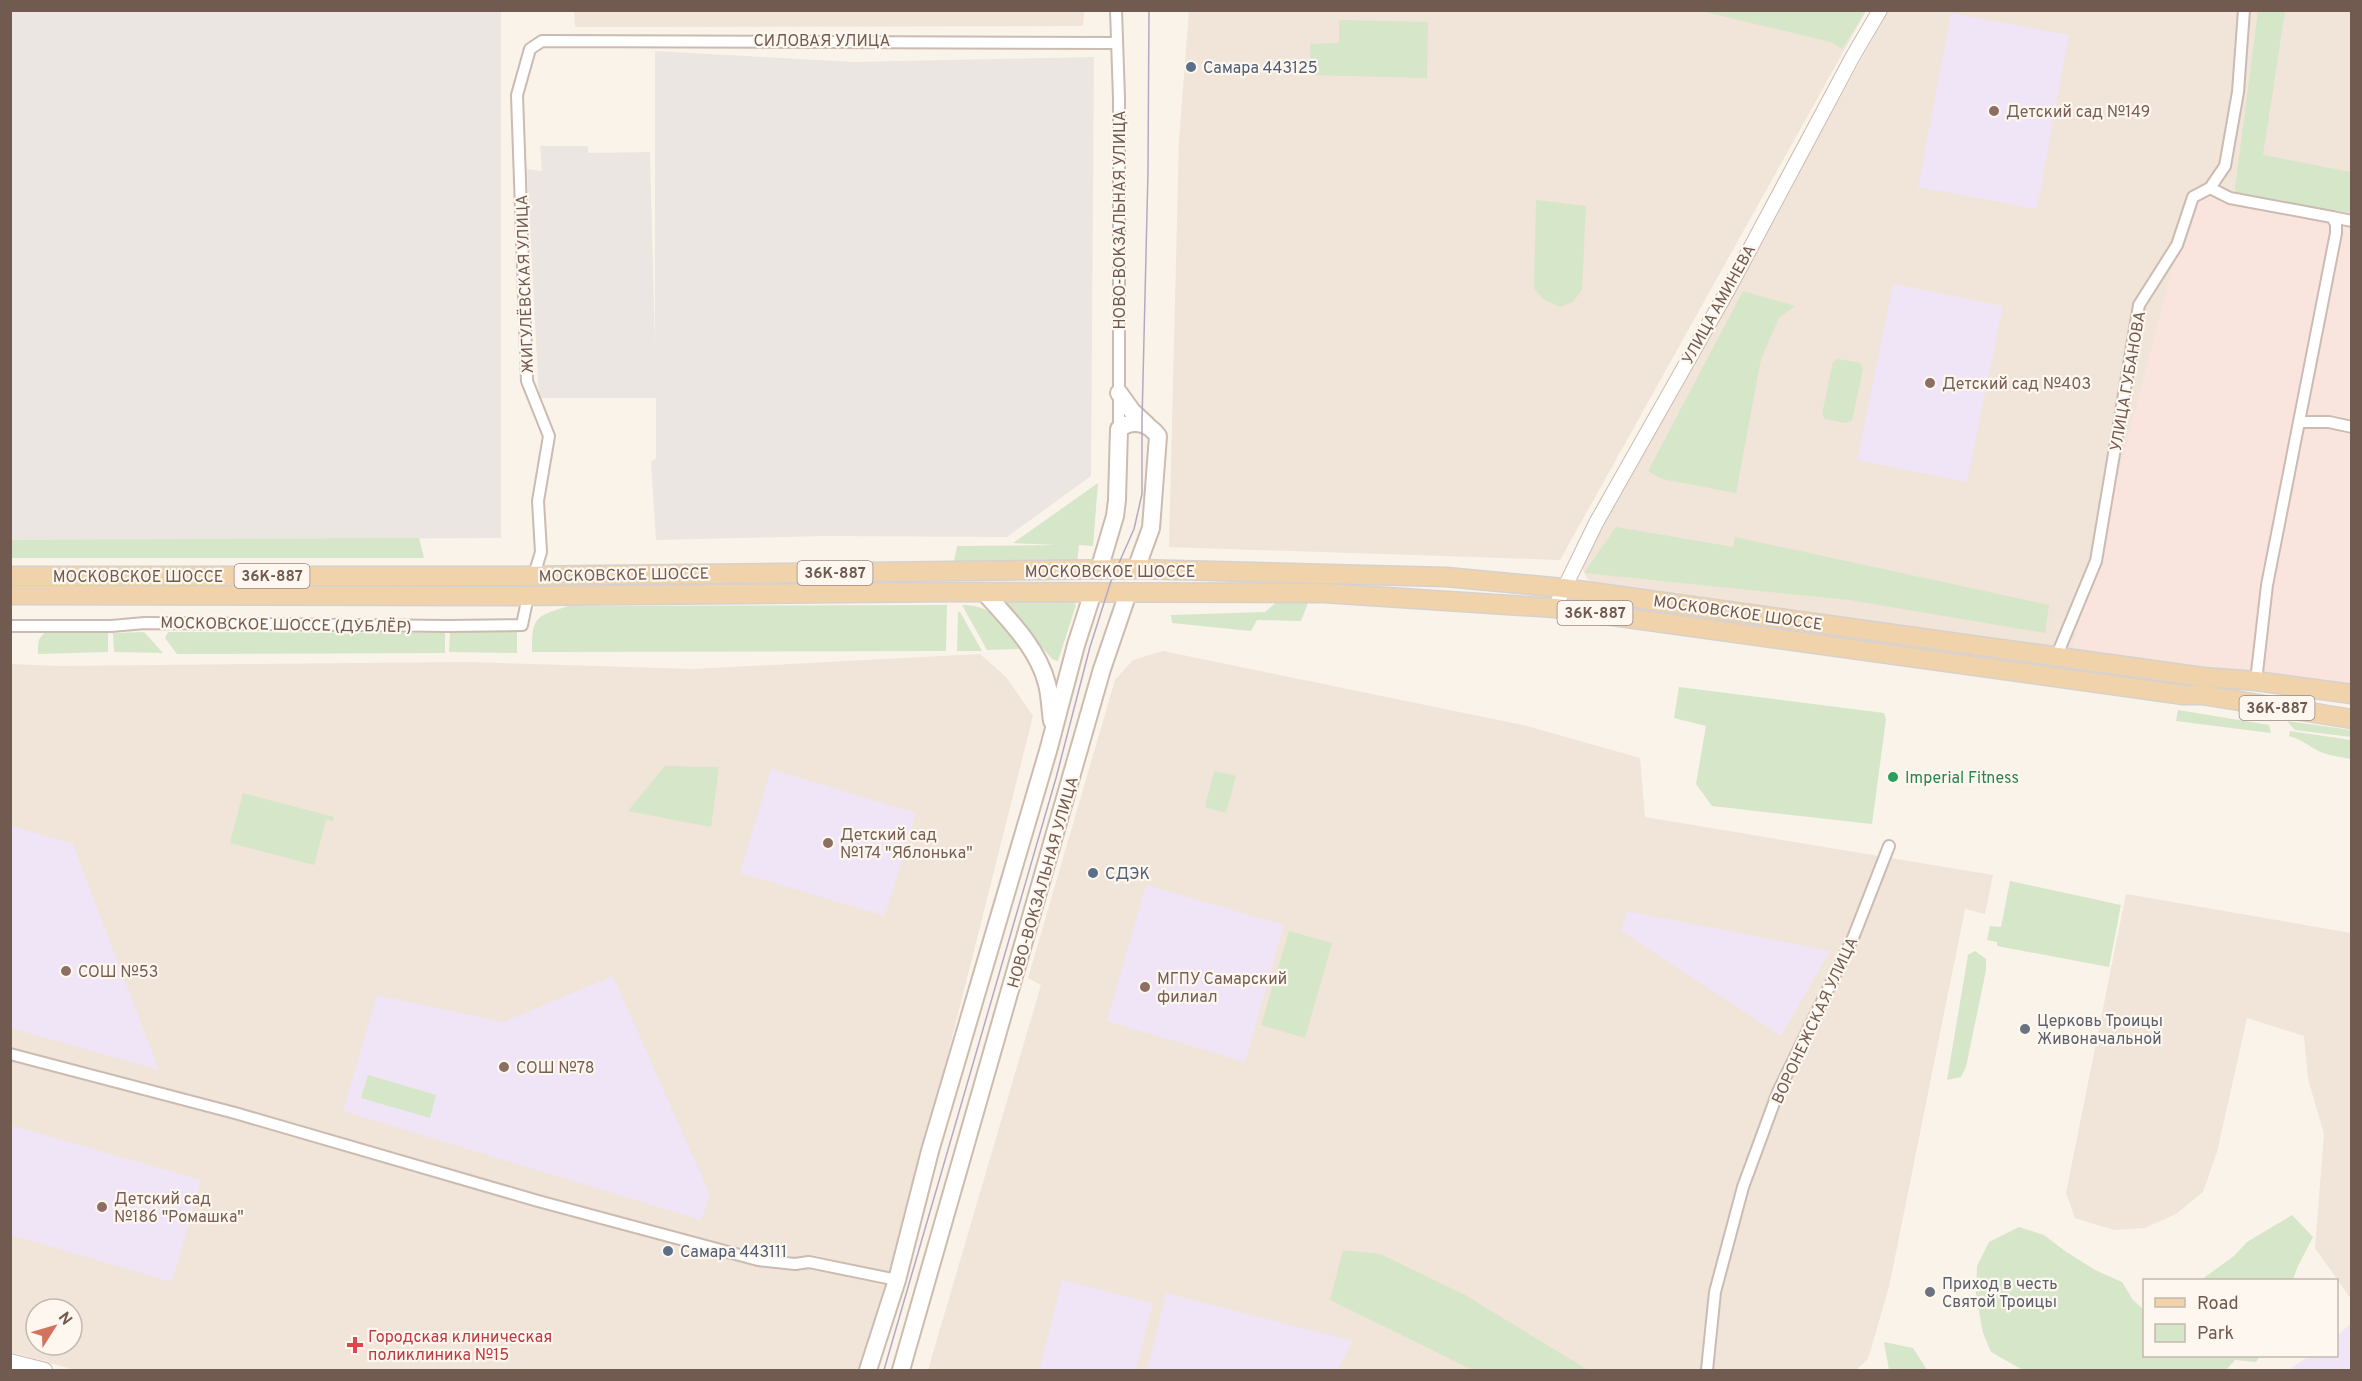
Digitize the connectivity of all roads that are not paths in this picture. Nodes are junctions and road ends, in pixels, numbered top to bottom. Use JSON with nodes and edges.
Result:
{"nodes":[{"id":1,"x":1116,"y":10,"type":"edge"},
{"id":2,"x":1880,"y":10,"type":"edge"},
{"id":3,"x":2244,"y":10,"type":"edge"},
{"id":4,"x":1116,"y":43,"type":"junction"},
{"id":5,"x":530,"y":48,"type":"joint"},
{"id":6,"x":2210,"y":188,"type":"junction"},
{"id":7,"x":2332,"y":217,"type":"junction"},
{"id":8,"x":2352,"y":220,"type":"edge"},
{"id":9,"x":1119,"y":394,"type":"junction"},
{"id":10,"x":2300,"y":422,"type":"junction"},
{"id":11,"x":1147,"y":425,"type":"junction"},
{"id":12,"x":2352,"y":427,"type":"edge"},
{"id":13,"x":1119,"y":429,"type":"junction"},
{"id":14,"x":10,"y":576,"type":"edge"},
{"id":15,"x":1096,"y":581,"type":"junction"},
{"id":16,"x":1132,"y":581,"type":"junction"},
{"id":17,"x":10,"y":586,"type":"edge"},
{"id":18,"x":531,"y":586,"type":"junction"},
{"id":19,"x":979,"y":588,"type":"junction"},
{"id":20,"x":1561,"y":594,"type":"junction"},
{"id":21,"x":10,"y":595,"type":"edge"},
{"id":22,"x":10,"y":626,"type":"edge"},
{"id":23,"x":2055,"y":659,"type":"junction"},
{"id":24,"x":2203,"y":677,"type":"junction"},
{"id":25,"x":2256,"y":681,"type":"junction"},
{"id":26,"x":2185,"y":684,"type":"junction"},
{"id":27,"x":2352,"y":694,"type":"edge"},
{"id":28,"x":2202,"y":695,"type":"junction"},
{"id":29,"x":2352,"y":719,"type":"edge"},
{"id":30,"x":1053,"y":730,"type":"junction"},
{"id":31,"x":1889,"y":846,"type":"dead end"},
{"id":32,"x":10,"y":1054,"type":"edge"},
{"id":33,"x":897,"y":1280,"type":"junction"},
{"id":34,"x":10,"y":1361,"type":"edge"},
{"id":35,"x":45,"y":1371,"type":"edge"},
{"id":36,"x":868,"y":1371,"type":"edge"},
{"id":37,"x":901,"y":1371,"type":"edge"},
{"id":38,"x":1707,"y":1371,"type":"edge"}],
"edges":[{"from":1,"to":4,"type":"street","name":"НОВО-ВОКЗАЛЬНАЯ УЛИЦА"},
{"from":2,"to":20,"type":"street","name":"УЛИЦА АМИНЕВА"},
{"from":3,"to":6,"type":"street","name":"УЛИЦА ГУБАНОВА"},
{"from":4,"to":5,"type":"street","name":"СИЛОВАЯ УЛИЦА"},
{"from":4,"to":9,"type":"street","name":"НОВО-ВОКЗАЛЬНАЯ УЛИЦА"},
{"from":5,"to":18,"type":"street","name":"ЖИГУЛЁВСКАЯ УЛИЦА"},
{"from":6,"to":7,"type":"street"},
{"from":6,"to":23,"type":"street","name":"УЛИЦА ГУБАНОВА"},
{"from":7,"to":8,"type":"street"},
{"from":7,"to":10,"type":"street"},
{"from":9,"to":11,"type":"main road"},
{"from":9,"to":13,"type":"street","name":"НОВО-ВОКЗАЛЬНАЯ УЛИЦА"},
{"from":10,"to":12,"type":"street"},
{"from":10,"to":25,"type":"street"},
{"from":11,"to":13,"type":"main road"},
{"from":11,"to":16,"type":"main road","name":"НОВО-ВОКЗАЛЬНАЯ УЛИЦА"},
{"from":13,"to":15,"type":"main road","name":"НОВО-ВОКЗАЛЬНАЯ УЛИЦА"},
{"from":14,"to":18,"type":"main road","name":"МОСКОВСКОЕ ШОССЕ","number":"36К-887"},
{"from":15,"to":16,"type":"main road","name":"МОСКОВСКОЕ ШОССЕ","number":"36К-887"},
{"from":15,"to":18,"type":"main road","name":"МОСКОВСКОЕ ШОССЕ","number":"36К-887"},
{"from":15,"to":19,"type":"main road","name":"МОСКОВСКОЕ ШОССЕ","number":"36К-887"},
{"from":15,"to":30,"type":"main road","name":"НОВО-ВОКЗАЛЬНАЯ УЛИЦА"},
{"from":16,"to":20,"type":"main road","name":"МОСКОВСКОЕ ШОССЕ","number":"36К-887"},
{"from":16,"to":28,"type":"main road","name":"МОСКОВСКОЕ ШОССЕ","number":"36К-887"},
{"from":16,"to":37,"type":"main road","name":"НОВО-ВОКЗАЛЬНАЯ УЛИЦА"},
{"from":17,"to":18,"type":"main road","name":"МОСКОВСКОЕ ШОССЕ","number":"36К-887"},
{"from":18,"to":19,"type":"main road","name":"МОСКОВСКОЕ ШОССЕ","number":"36К-887"},
{"from":18,"to":21,"type":"main road","name":"МОСКОВСКОЕ ШОССЕ","number":"36К-887"},
{"from":18,"to":22,"type":"street","name":"МОСКОВСКОЕ ШОССЕ (ДУБЛЁР)"},
{"from":19,"to":30,"type":"main road"},
{"from":20,"to":23,"type":"main road","name":"МОСКОВСКОЕ ШОССЕ","number":"36К-887"},
{"from":23,"to":24,"type":"main road","name":"МОСКОВСКОЕ ШОССЕ","number":"36К-887"},
{"from":23,"to":26,"type":"main road","name":"МОСКОВСКОЕ ШОССЕ","number":"36К-887"},
{"from":24,"to":25,"type":"main road","name":"МОСКОВСКОЕ ШОССЕ","number":"36К-887"},
{"from":24,"to":26,"type":"main road","name":"МОСКОВСКОЕ ШОССЕ","number":"36К-887"},
{"from":25,"to":27,"type":"main road","name":"МОСКОВСКОЕ ШОССЕ","number":"36К-887"},
{"from":26,"to":28,"type":"main road","name":"МОСКОВСКОЕ ШОССЕ","number":"36К-887"},
{"from":28,"to":29,"type":"main road","name":"МОСКОВСКОЕ ШОССЕ","number":"36К-887"},
{"from":30,"to":33,"type":"main road","name":"НОВО-ВОКЗАЛЬНАЯ УЛИЦА"},
{"from":31,"to":38,"type":"street","name":"ВОРОНЕЖСКАЯ УЛИЦА"},
{"from":32,"to":33,"type":"street"},
{"from":33,"to":36,"type":"main road","name":"НОВО-ВОКЗАЛЬНАЯ УЛИЦА"},
{"from":34,"to":35,"type":"street"}]}
